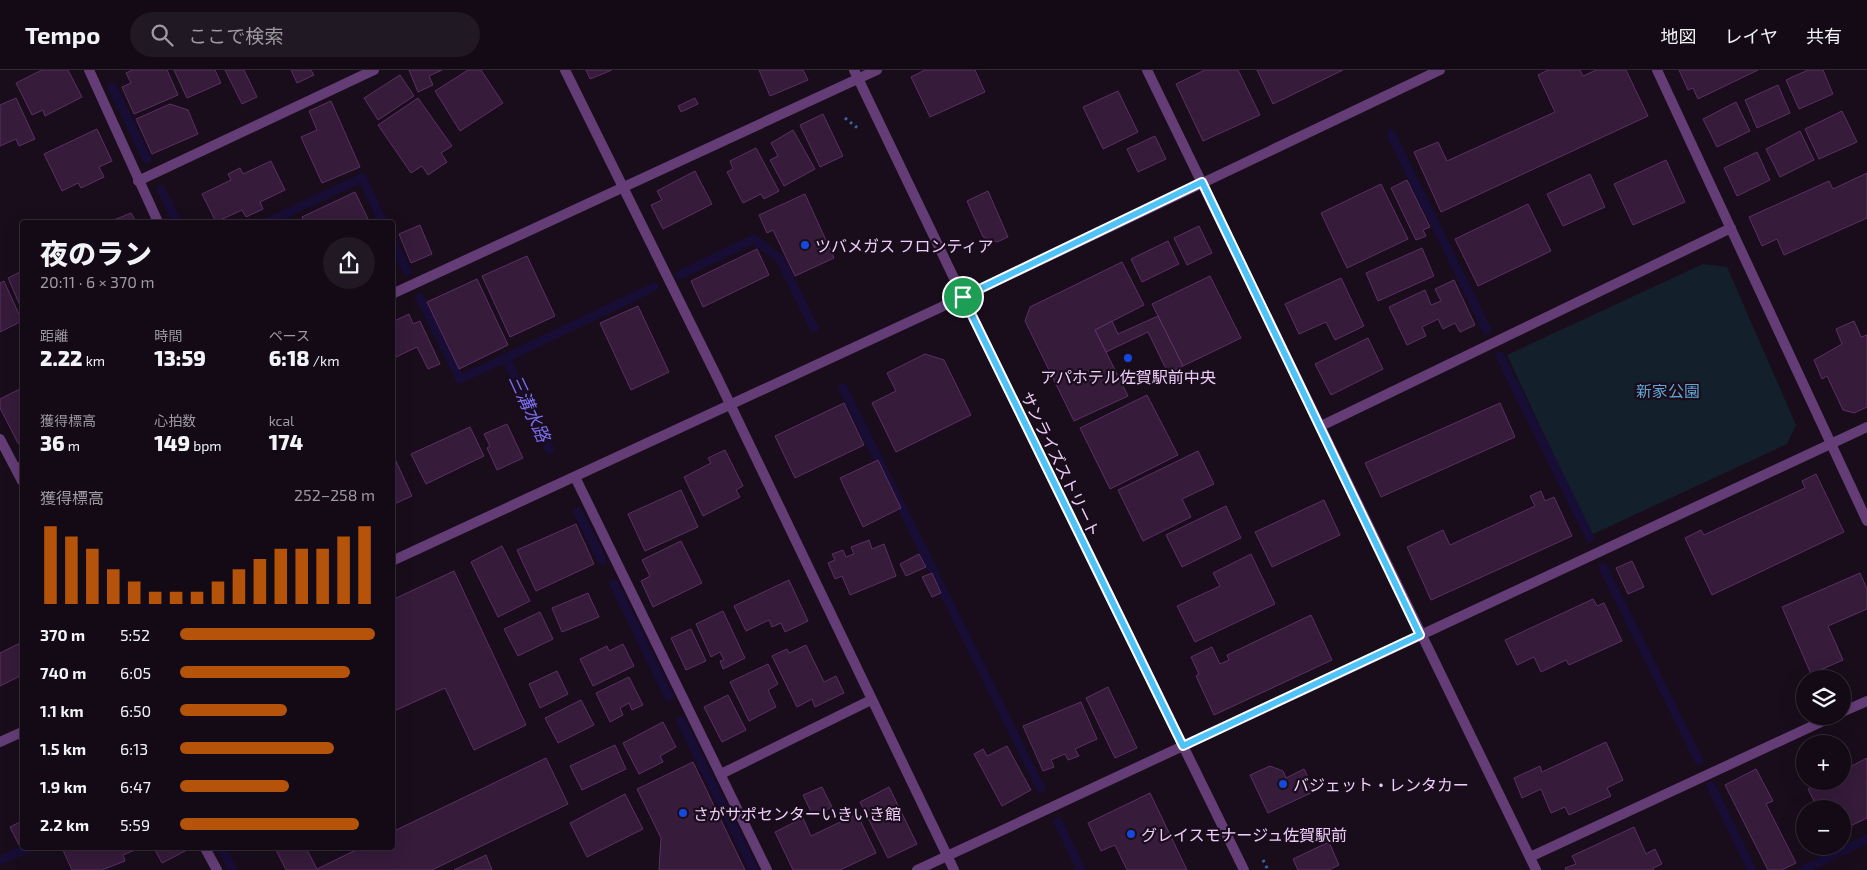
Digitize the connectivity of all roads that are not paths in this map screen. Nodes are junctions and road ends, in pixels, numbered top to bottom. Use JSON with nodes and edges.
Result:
{"nodes":[{"id":1,"x":374,"y":70,"type":"edge"},
{"id":2,"x":565,"y":70,"type":"edge"},
{"id":3,"x":877,"y":70,"type":"edge"},
{"id":4,"x":1147,"y":70,"type":"edge"},
{"id":5,"x":1440,"y":70,"type":"edge"},
{"id":6,"x":1657,"y":70,"type":"edge"},
{"id":7,"x":92,"y":71,"type":"edge"},
{"id":8,"x":856,"y":74,"type":"edge"},
{"id":9,"x":138,"y":181,"type":"junction"},
{"id":10,"x":1202,"y":182,"type":"junction"},
{"id":11,"x":623,"y":188,"type":"junction"},
{"id":12,"x":157,"y":220,"type":"edge"},
{"id":13,"x":1731,"y":228,"type":"junction"},
{"id":14,"x":395,"y":293,"type":"edge"},
{"id":15,"x":963,"y":297,"type":"junction"},
{"id":16,"x":729,"y":405,"type":"junction"},
{"id":17,"x":1321,"y":426,"type":"junction"},
{"id":18,"x":1867,"y":427,"type":"edge"},
{"id":19,"x":0,"y":439,"type":"edge"},
{"id":20,"x":1831,"y":444,"type":"junction"},
{"id":21,"x":19,"y":468,"type":"edge"},
{"id":22,"x":575,"y":477,"type":"junction"},
{"id":23,"x":1867,"y":521,"type":"edge"},
{"id":24,"x":395,"y":560,"type":"edge"},
{"id":25,"x":1420,"y":635,"type":"junction"},
{"id":26,"x":871,"y":700,"type":"junction"},
{"id":27,"x":1867,"y":701,"type":"edge"},
{"id":28,"x":1851,"y":708,"type":"edge"},
{"id":29,"x":1815,"y":725,"type":"edge"},
{"id":30,"x":20,"y":733,"type":"edge"},
{"id":31,"x":0,"y":742,"type":"edge"},
{"id":32,"x":1183,"y":746,"type":"junction"},
{"id":33,"x":721,"y":774,"type":"junction"},
{"id":34,"x":207,"y":850,"type":"edge"},
{"id":35,"x":947,"y":855,"type":"junction"},
{"id":36,"x":1530,"y":857,"type":"junction"},
{"id":37,"x":218,"y":870,"type":"edge"},
{"id":38,"x":767,"y":870,"type":"edge"},
{"id":39,"x":917,"y":870,"type":"edge"},
{"id":40,"x":954,"y":870,"type":"edge"},
{"id":41,"x":1244,"y":870,"type":"edge"},
{"id":42,"x":1536,"y":870,"type":"edge"}],
"edges":[{"from":1,"to":9,"type":"street"},
{"from":2,"to":11,"type":"street"},
{"from":3,"to":8,"type":"street"},
{"from":4,"to":10,"type":"street"},
{"from":5,"to":10,"type":"street"},
{"from":6,"to":13,"type":"street"},
{"from":7,"to":9,"type":"street"},
{"from":8,"to":11,"type":"street"},
{"from":8,"to":15,"type":"street","name":"サンライズストリート"},
{"from":9,"to":12,"type":"street"},
{"from":10,"to":15,"type":"street"},
{"from":10,"to":17,"type":"street"},
{"from":11,"to":14,"type":"street"},
{"from":11,"to":16,"type":"street"},
{"from":13,"to":17,"type":"street"},
{"from":13,"to":20,"type":"street"},
{"from":15,"to":16,"type":"street"},
{"from":15,"to":32,"type":"street","name":"サンライズストリート"},
{"from":16,"to":22,"type":"street"},
{"from":16,"to":26,"type":"street"},
{"from":17,"to":25,"type":"street"},
{"from":18,"to":20,"type":"street"},
{"from":19,"to":21,"type":"street"},
{"from":20,"to":23,"type":"street"},
{"from":20,"to":25,"type":"street"},
{"from":22,"to":24,"type":"street"},
{"from":22,"to":33,"type":"street"},
{"from":25,"to":32,"type":"street"},
{"from":25,"to":36,"type":"street"},
{"from":26,"to":33,"type":"street"},
{"from":26,"to":35,"type":"street"},
{"from":27,"to":28,"type":"street"},
{"from":29,"to":36,"type":"street"},
{"from":30,"to":31,"type":"street"},
{"from":32,"to":35,"type":"street"},
{"from":32,"to":41,"type":"street","name":"サンライズストリート"},
{"from":33,"to":38,"type":"street"},
{"from":34,"to":37,"type":"street"},
{"from":35,"to":39,"type":"street"},
{"from":35,"to":40,"type":"street"},
{"from":36,"to":42,"type":"street"}]}
